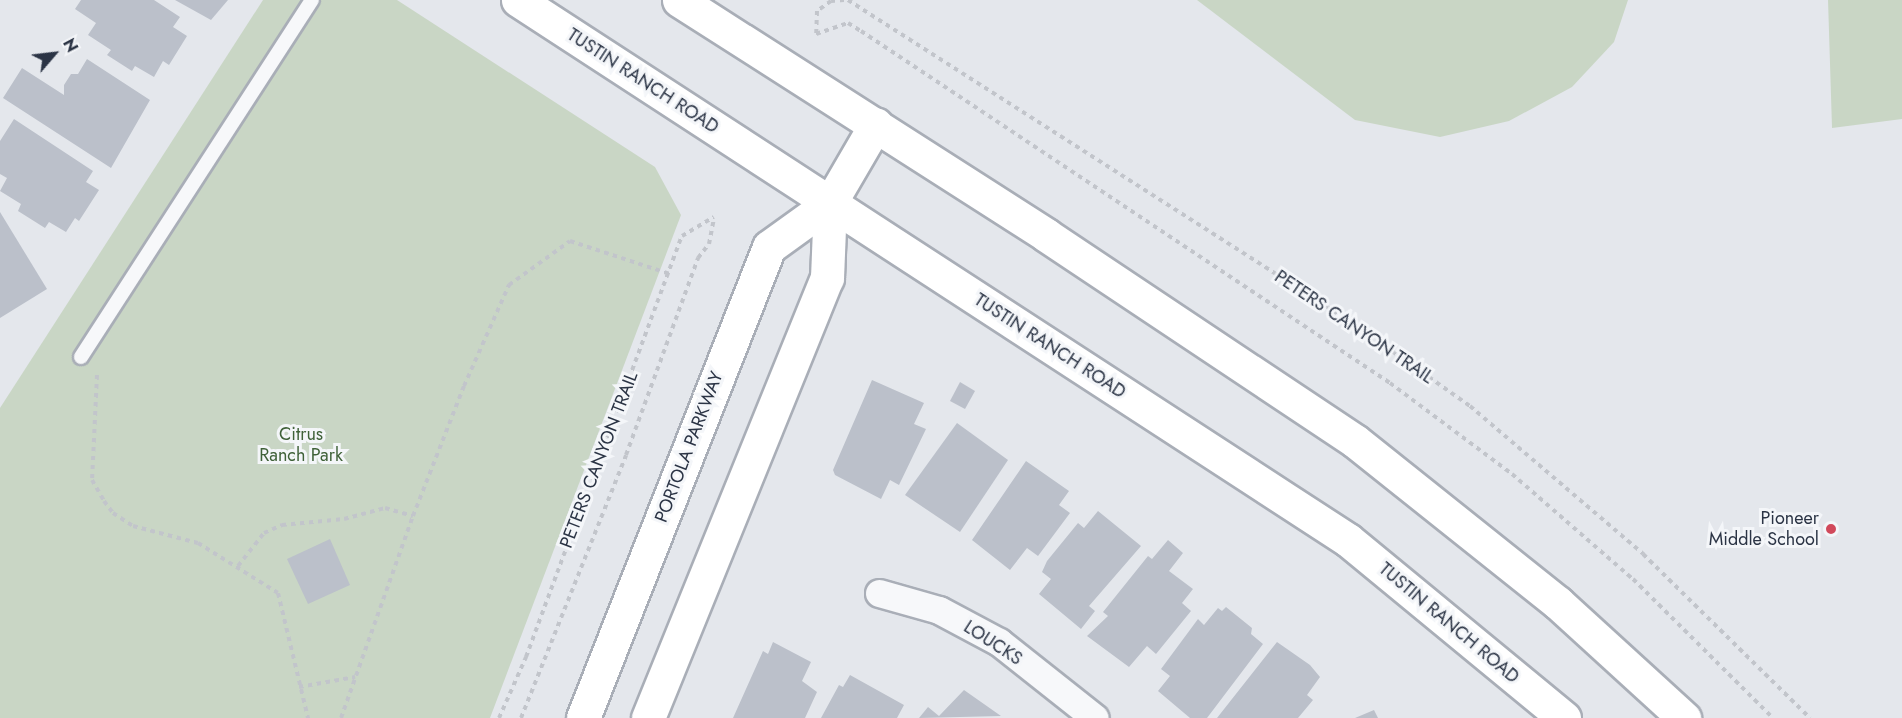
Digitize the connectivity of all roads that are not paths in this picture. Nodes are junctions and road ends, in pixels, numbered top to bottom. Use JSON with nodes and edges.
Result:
{"nodes":[{"id":1,"x":312,"y":0,"type":"edge"},
{"id":2,"x":518,"y":0,"type":"edge"},
{"id":3,"x":678,"y":0,"type":"edge"},
{"id":4,"x":876,"y":124,"type":"junction"},
{"id":5,"x":830,"y":203,"type":"junction"},
{"id":6,"x":81,"y":357,"type":"road end"},
{"id":7,"x":879,"y":593,"type":"dead end"},
{"id":8,"x":583,"y":718,"type":"edge"},
{"id":9,"x":648,"y":718,"type":"edge"},
{"id":10,"x":1095,"y":718,"type":"edge"},
{"id":11,"x":1564,"y":718,"type":"edge"},
{"id":12,"x":1684,"y":718,"type":"edge"}],
"edges":[{"from":1,"to":6,"type":"lane"},
{"from":2,"to":5,"type":"main road","name":"TUSTIN RANCH ROAD"},
{"from":3,"to":4,"type":"main road"},
{"from":4,"to":5,"type":"main road","name":"PORTOLA PARKWAY"},
{"from":4,"to":12,"type":"main road"},
{"from":5,"to":8,"type":"main road","name":"PORTOLA PARKWAY"},
{"from":5,"to":9,"type":"main road","name":"PORTOLA PARKWAY"},
{"from":5,"to":11,"type":"main road","name":"TUSTIN RANCH ROAD"},
{"from":7,"to":10,"type":"street","name":"LOUCKS"}]}
